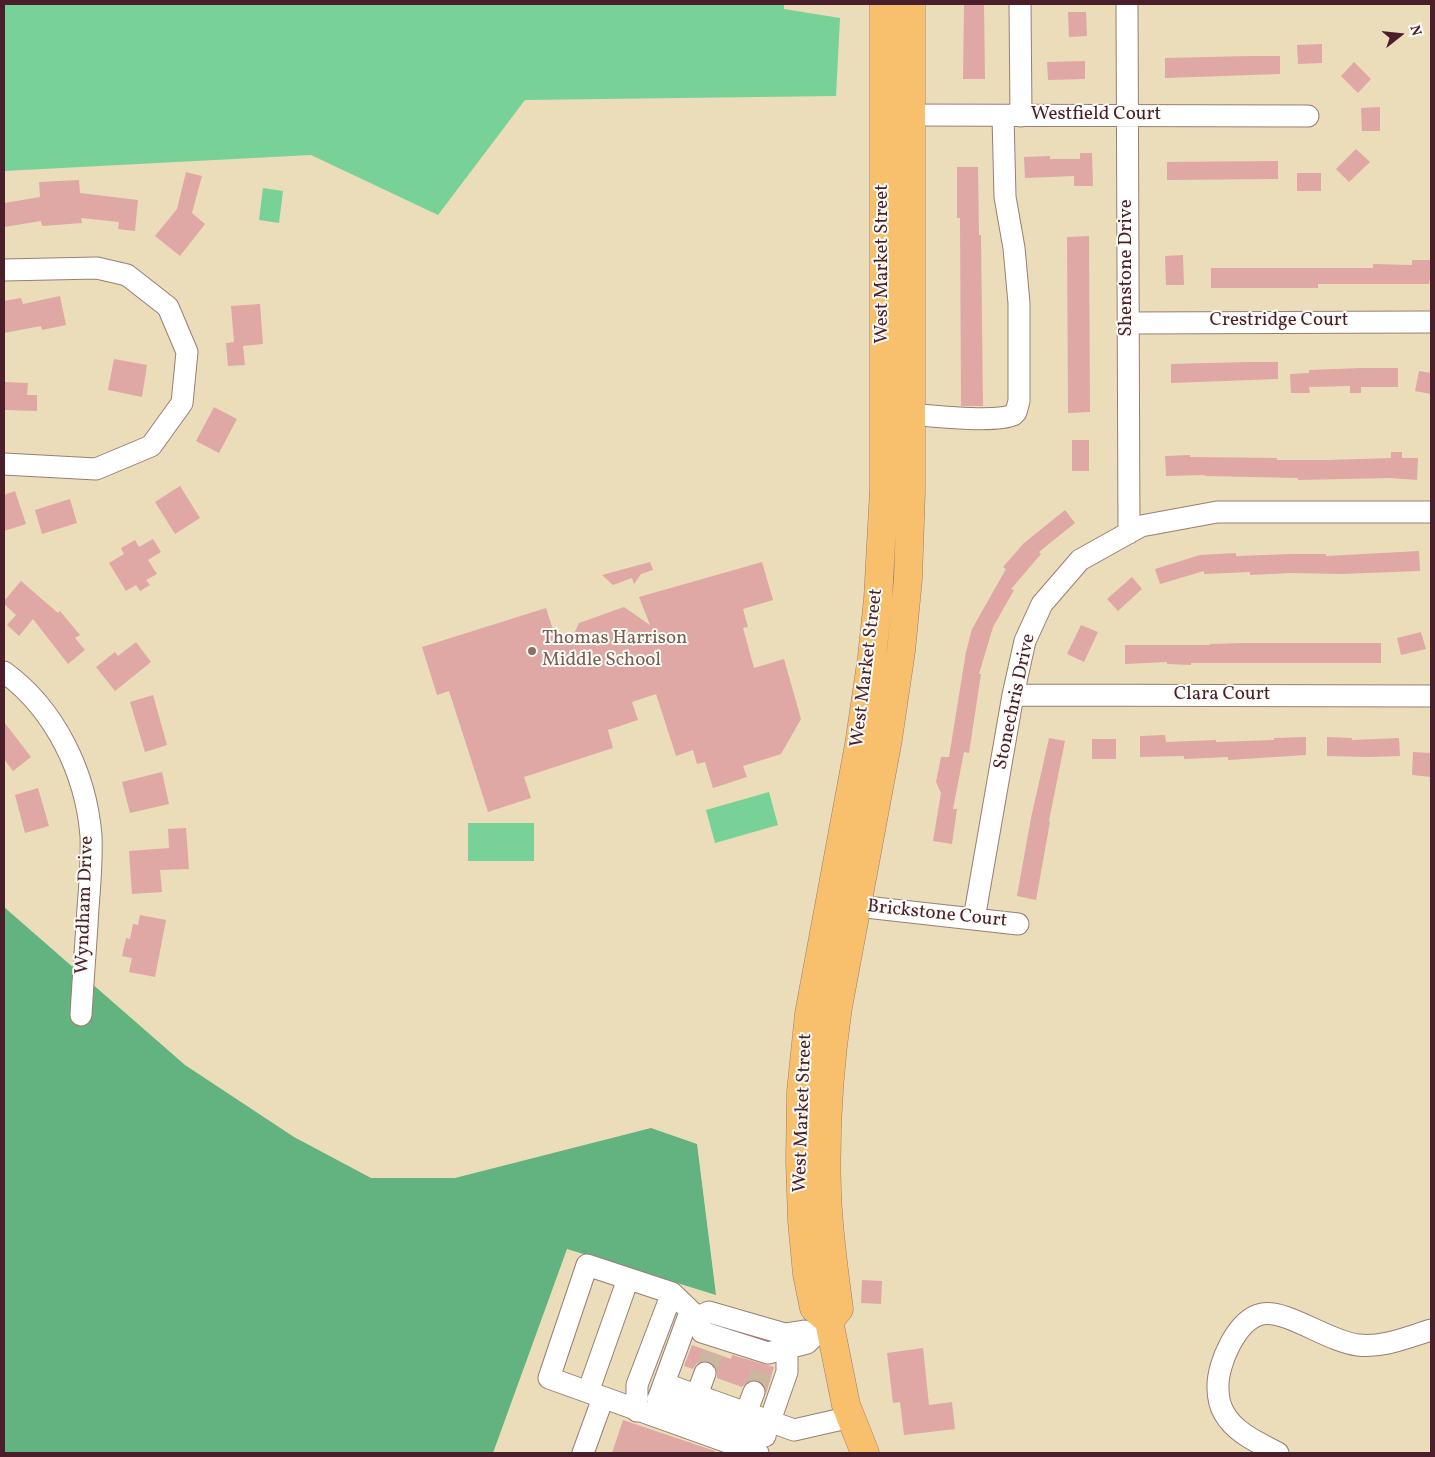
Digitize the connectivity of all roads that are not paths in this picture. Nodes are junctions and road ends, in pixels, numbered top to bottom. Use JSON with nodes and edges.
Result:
{"nodes":[{"id":1,"x":884,"y":4,"type":"edge"},
{"id":2,"x":911,"y":4,"type":"edge"},
{"id":3,"x":1020,"y":4,"type":"edge"},
{"id":4,"x":1127,"y":4,"type":"edge"},
{"id":5,"x":911,"y":115,"type":"junction"},
{"id":6,"x":884,"y":116,"type":"junction"},
{"id":7,"x":1012,"y":116,"type":"junction"},
{"id":8,"x":1128,"y":116,"type":"junction"},
{"id":9,"x":1308,"y":116,"type":"dead end"},
{"id":10,"x":4,"y":270,"type":"edge"},
{"id":11,"x":1431,"y":322,"type":"edge"},
{"id":12,"x":1128,"y":323,"type":"junction"},
{"id":13,"x":911,"y":414,"type":"junction"},
{"id":14,"x":4,"y":464,"type":"edge"},
{"id":15,"x":1431,"y":512,"type":"edge"},
{"id":16,"x":1129,"y":533,"type":"junction"},
{"id":17,"x":4,"y":672,"type":"edge"},
{"id":18,"x":1013,"y":695,"type":"junction"},
{"id":19,"x":1431,"y":696,"type":"edge"},
{"id":20,"x":857,"y":906,"type":"junction"},
{"id":21,"x":974,"y":919,"type":"junction"},
{"id":22,"x":1018,"y":924,"type":"dead end"},
{"id":23,"x":81,"y":1015,"type":"dead end"},
{"id":24,"x":628,"y":1279,"type":"junction"},
{"id":25,"x":672,"y":1293,"type":"junction"},
{"id":26,"x":693,"y":1315,"type":"junction"},
{"id":27,"x":825,"y":1329,"type":"junction"},
{"id":28,"x":1431,"y":1330,"type":"edge"},
{"id":29,"x":773,"y":1355,"type":"junction"},
{"id":30,"x":705,"y":1374,"type":"tunnel mouth"},
{"id":31,"x":754,"y":1392,"type":"tunnel mouth"},
{"id":32,"x":595,"y":1395,"type":"junction"},
{"id":33,"x":697,"y":1395,"type":"junction"},
{"id":34,"x":653,"y":1402,"type":"junction"},
{"id":35,"x":746,"y":1413,"type":"junction"},
{"id":36,"x":851,"y":1417,"type":"junction"},
{"id":37,"x":763,"y":1441,"type":"edge"},
{"id":38,"x":583,"y":1453,"type":"edge"},
{"id":39,"x":865,"y":1453,"type":"edge"},
{"id":40,"x":1278,"y":1453,"type":"edge"}],
"edges":[{"from":1,"to":6,"type":"main road","name":"West Market Street"},
{"from":2,"to":5,"type":"main road","name":"West Market Street"},
{"from":3,"to":7,"type":"street"},
{"from":4,"to":8,"type":"street","name":"Shenstone Drive"},
{"from":5,"to":6,"type":"street","name":"Westfield Court"},
{"from":5,"to":7,"type":"street","name":"Westfield Court"},
{"from":5,"to":13,"type":"main road","name":"West Market Street"},
{"from":6,"to":27,"type":"main road","name":"West Market Street"},
{"from":7,"to":8,"type":"street","name":"Westfield Court"},
{"from":7,"to":13,"type":"street"},
{"from":8,"to":9,"type":"street","name":"Westfield Court"},
{"from":8,"to":12,"type":"street","name":"Shenstone Drive"},
{"from":10,"to":14,"type":"street"},
{"from":11,"to":12,"type":"street","name":"Crestridge Court"},
{"from":12,"to":16,"type":"street","name":"Shenstone Drive"},
{"from":13,"to":20,"type":"main road","name":"West Market Street"},
{"from":15,"to":16,"type":"street","name":"Stonechris Drive"},
{"from":16,"to":18,"type":"street","name":"Stonechris Drive"},
{"from":17,"to":23,"type":"street","name":"Wyndham Drive"},
{"from":18,"to":19,"type":"street","name":"Clara Court"},
{"from":18,"to":21,"type":"street","name":"Stonechris Drive"},
{"from":20,"to":21,"type":"street","name":"Brickstone Court"},
{"from":20,"to":27,"type":"main road","name":"West Market Street"},
{"from":21,"to":22,"type":"street","name":"Brickstone Court"},
{"from":24,"to":25,"type":"street"},
{"from":24,"to":32,"type":"street"},
{"from":24,"to":32,"type":"street"},
{"from":25,"to":26,"type":"street"},
{"from":25,"to":34,"type":"street"},
{"from":26,"to":27,"type":"street"},
{"from":26,"to":29,"type":"street"},
{"from":26,"to":34,"type":"street"},
{"from":27,"to":29,"type":"street"},
{"from":27,"to":36,"type":"main road","name":"West Market Street"},
{"from":28,"to":40,"type":"street"},
{"from":29,"to":37,"type":"street"},
{"from":30,"to":33,"type":"street"},
{"from":31,"to":35,"type":"street"},
{"from":32,"to":34,"type":"street"},
{"from":32,"to":38,"type":"street"},
{"from":33,"to":34,"type":"street"},
{"from":33,"to":35,"type":"street"},
{"from":34,"to":37,"type":"street"},
{"from":35,"to":37,"type":"street"},
{"from":36,"to":37,"type":"street"},
{"from":36,"to":39,"type":"main road","name":"West Market Street"}]}
